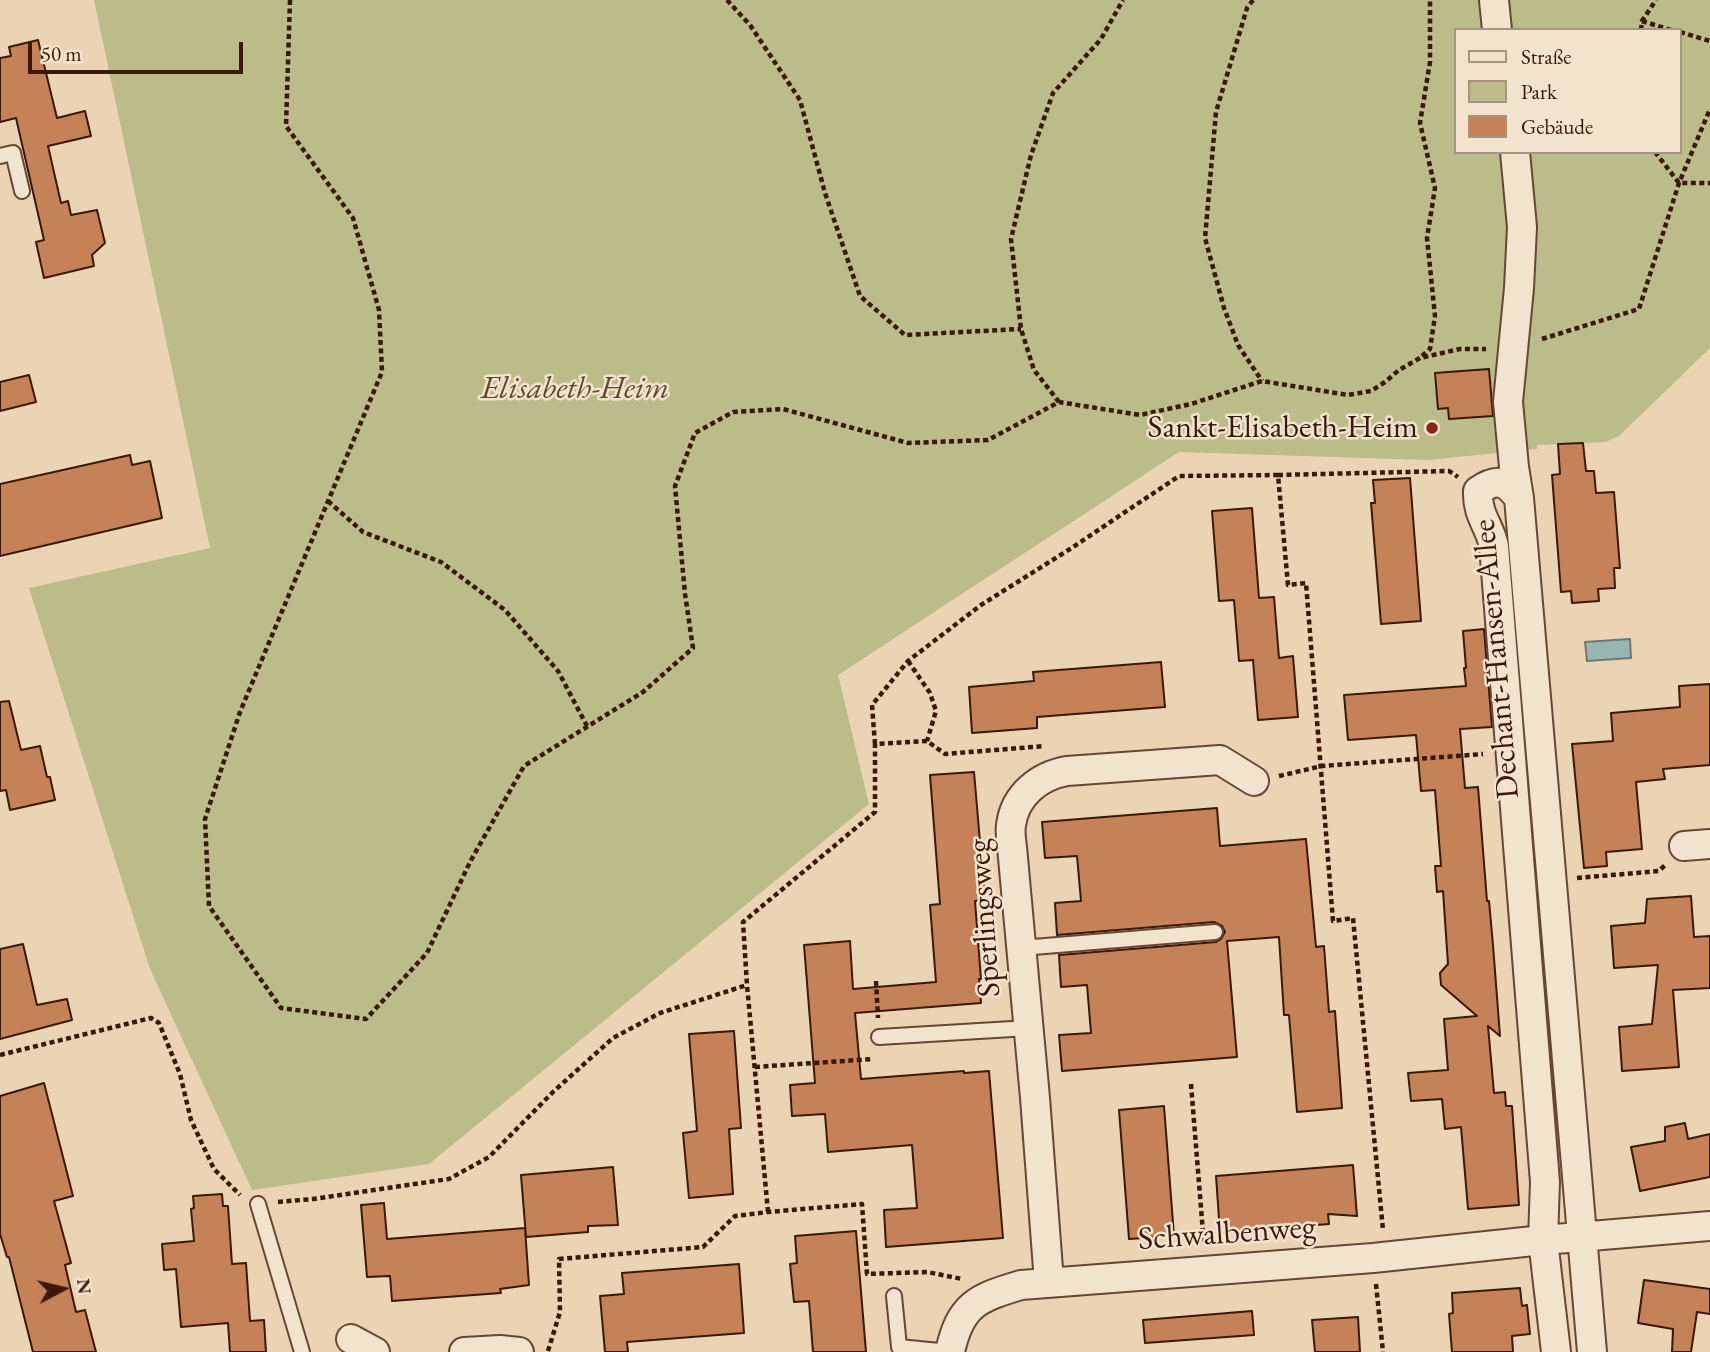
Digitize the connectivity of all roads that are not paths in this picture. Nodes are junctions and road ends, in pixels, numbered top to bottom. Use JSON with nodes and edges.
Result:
{"nodes":[{"id":1,"x":1494,"y":0,"type":"edge"},
{"id":2,"x":1497,"y":28,"type":"edge"},
{"id":3,"x":1515,"y":154,"type":"edge"},
{"id":4,"x":0,"y":156,"type":"edge"},
{"id":5,"x":22,"y":191,"type":"dead end"},
{"id":6,"x":1519,"y":498,"type":"junction"},
{"id":7,"x":1254,"y":781,"type":"road end"},
{"id":8,"x":1215,"y":932,"type":"dead end"},
{"id":9,"x":1021,"y":948,"type":"junction"},
{"id":10,"x":1028,"y":1028,"type":"junction"},
{"id":11,"x":879,"y":1037,"type":"road end"},
{"id":12,"x":258,"y":1204,"type":"road end"},
{"id":13,"x":1710,"y":1226,"type":"edge"},
{"id":14,"x":1583,"y":1237,"type":"junction"},
{"id":15,"x":1544,"y":1240,"type":"junction"},
{"id":16,"x":1049,"y":1282,"type":"junction"},
{"id":17,"x":894,"y":1296,"type":"dead end"},
{"id":18,"x":302,"y":1352,"type":"edge"},
{"id":19,"x":464,"y":1352,"type":"edge"},
{"id":20,"x":519,"y":1352,"type":"edge"},
{"id":21,"x":950,"y":1352,"type":"edge"},
{"id":22,"x":1556,"y":1352,"type":"edge"},
{"id":23,"x":1592,"y":1352,"type":"edge"}],
"edges":[{"from":1,"to":2,"type":"street"},
{"from":3,"to":6,"type":"street"},
{"from":4,"to":5,"type":"lane"},
{"from":6,"to":14,"type":"street","name":"Dechant-Hansen-Allee"},
{"from":6,"to":15,"type":"street","name":"Dechant-Hansen-Allee"},
{"from":7,"to":9,"type":"street","name":"Sperlingsweg"},
{"from":8,"to":9,"type":"lane"},
{"from":9,"to":10,"type":"street","name":"Sperlingsweg"},
{"from":10,"to":11,"type":"lane"},
{"from":10,"to":16,"type":"street","name":"Sperlingsweg"},
{"from":12,"to":18,"type":"lane"},
{"from":13,"to":14,"type":"street","name":"Schwalbenweg"},
{"from":14,"to":15,"type":"street","name":"Schwalbenweg"},
{"from":14,"to":23,"type":"street","name":"Dechant-Hansen-Allee"},
{"from":15,"to":16,"type":"street","name":"Schwalbenweg"},
{"from":15,"to":22,"type":"street","name":"Dechant-Hansen-Allee"},
{"from":16,"to":21,"type":"street","name":"Schwalbenweg"},
{"from":17,"to":21,"type":"lane"},
{"from":19,"to":20,"type":"street"}]}
